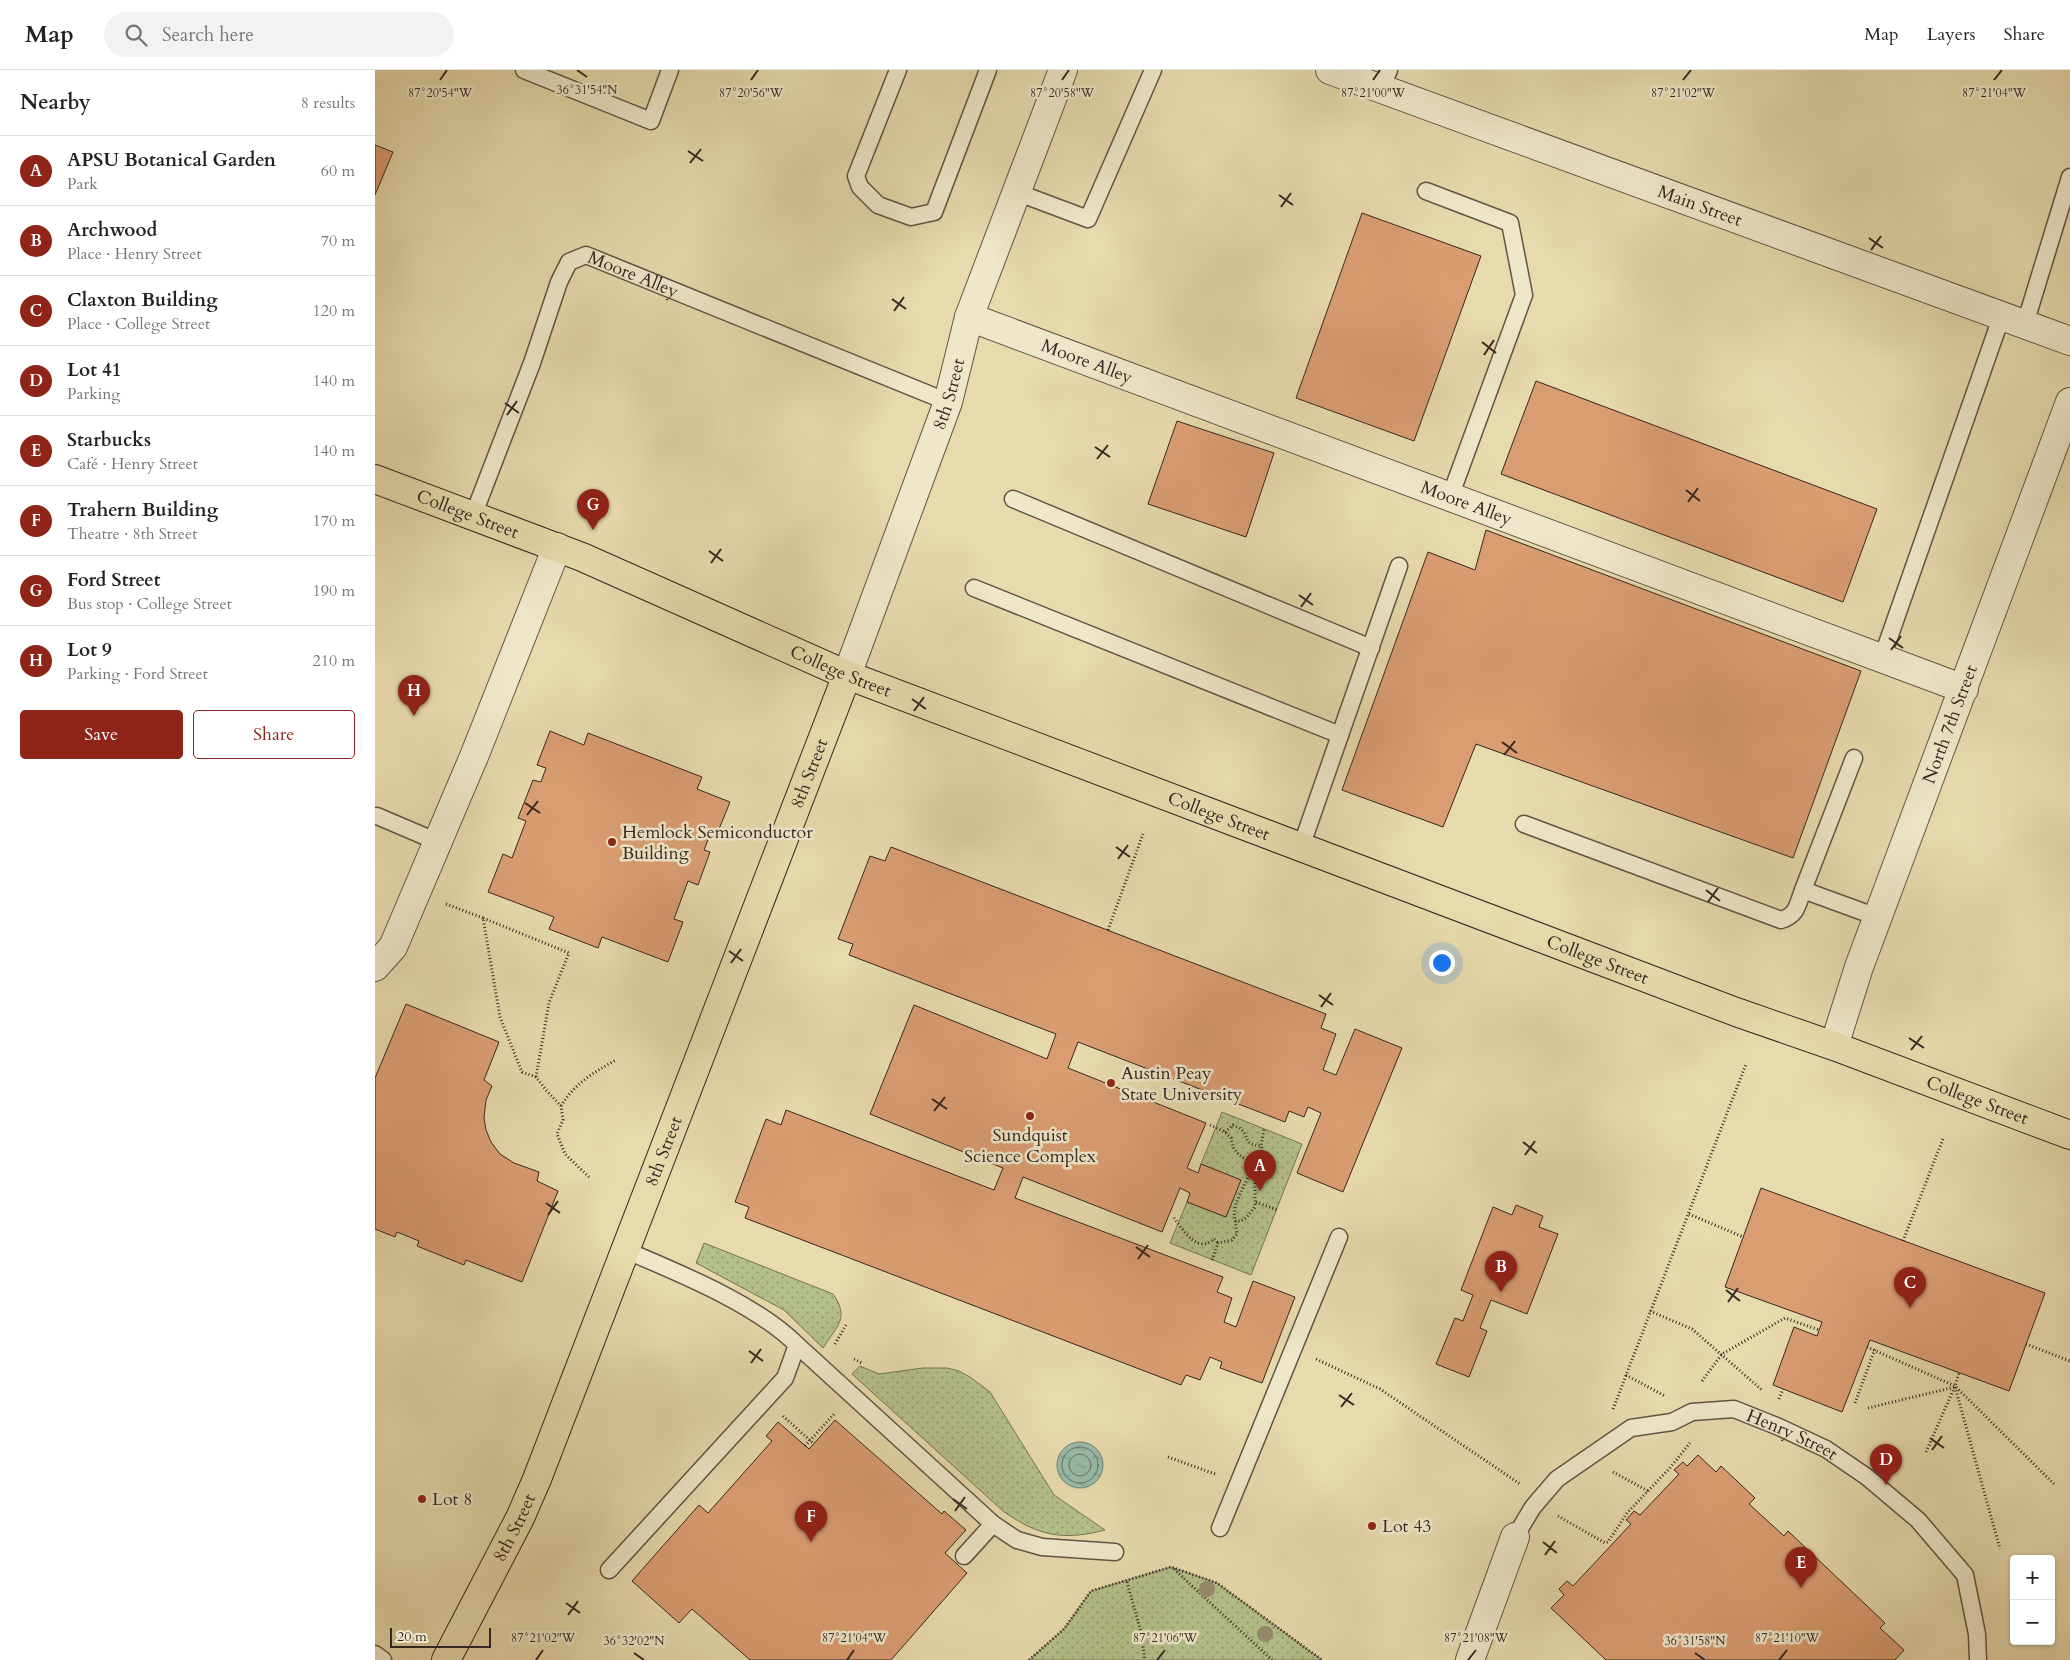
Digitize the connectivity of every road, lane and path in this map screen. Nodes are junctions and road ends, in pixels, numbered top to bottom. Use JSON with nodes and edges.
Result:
{"nodes":[{"id":1,"x":524,"y":70,"type":"edge"},
{"id":2,"x":669,"y":70,"type":"edge"},
{"id":3,"x":898,"y":70,"type":"edge"},
{"id":4,"x":988,"y":70,"type":"edge"},
{"id":5,"x":1153,"y":70,"type":"edge"},
{"id":6,"x":1330,"y":70,"type":"edge"},
{"id":7,"x":1061,"y":71,"type":"edge"},
{"id":8,"x":1385,"y":79,"type":"edge"},
{"id":9,"x":2070,"y":176,"type":"edge"},
{"id":10,"x":1426,"y":191,"type":"dead end"},
{"id":11,"x":1017,"y":192,"type":"junction"},
{"id":12,"x":969,"y":317,"type":"junction"},
{"id":13,"x":2014,"y":319,"type":"junction"},
{"id":14,"x":2070,"y":341,"type":"edge"},
{"id":15,"x":949,"y":402,"type":"junction"},
{"id":16,"x":2070,"y":402,"type":"edge"},
{"id":17,"x":375,"y":479,"type":"edge"},
{"id":18,"x":1450,"y":497,"type":"junction"},
{"id":19,"x":1013,"y":499,"type":"dead end"},
{"id":20,"x":473,"y":516,"type":"junction"},
{"id":21,"x":557,"y":547,"type":"junction"},
{"id":22,"x":1399,"y":566,"type":"dead end"},
{"id":23,"x":974,"y":588,"type":"dead end"},
{"id":24,"x":1371,"y":648,"type":"junction"},
{"id":25,"x":1882,"y":658,"type":"junction"},
{"id":26,"x":847,"y":675,"type":"junction"},
{"id":27,"x":1963,"y":689,"type":"junction"},
{"id":28,"x":1340,"y":735,"type":"junction"},
{"id":29,"x":1855,"y":758,"type":"dead end"},
{"id":30,"x":377,"y":816,"type":"dead end"},
{"id":31,"x":1524,"y":824,"type":"dead end"},
{"id":32,"x":1143,"y":834,"type":"dead end"},
{"id":33,"x":438,"y":842,"type":"junction"},
{"id":34,"x":1301,"y":847,"type":"junction"},
{"id":35,"x":1803,"y":890,"type":"junction"},
{"id":36,"x":1877,"y":917,"type":"junction"},
{"id":37,"x":1108,"y":930,"type":"dead end"},
{"id":38,"x":375,"y":967,"type":"edge"},
{"id":39,"x":1834,"y":1046,"type":"junction"},
{"id":40,"x":616,"y":1060,"type":"dead end"},
{"id":41,"x":1746,"y":1064,"type":"dead end"},
{"id":42,"x":536,"y":1077,"type":"junction"},
{"id":43,"x":561,"y":1106,"type":"junction"},
{"id":44,"x":1210,"y":1125,"type":"dead end"},
{"id":45,"x":1264,"y":1129,"type":"dead end"},
{"id":46,"x":1225,"y":1132,"type":"junction"},
{"id":47,"x":2070,"y":1135,"type":"edge"},
{"id":48,"x":1943,"y":1139,"type":"dead end"},
{"id":49,"x":1261,"y":1146,"type":"junction"},
{"id":50,"x":1254,"y":1164,"type":"junction"},
{"id":51,"x":1263,"y":1167,"type":"junction"},
{"id":52,"x":589,"y":1177,"type":"dead end"},
{"id":53,"x":1256,"y":1202,"type":"junction"},
{"id":54,"x":1277,"y":1210,"type":"dead end"},
{"id":55,"x":1689,"y":1214,"type":"junction"},
{"id":56,"x":1174,"y":1218,"type":"dead end"},
{"id":57,"x":1235,"y":1220,"type":"junction"},
{"id":58,"x":1339,"y":1236,"type":"dead end"},
{"id":59,"x":1743,"y":1237,"type":"dead end"},
{"id":60,"x":1903,"y":1241,"type":"dead end"},
{"id":61,"x":1218,"y":1243,"type":"junction"},
{"id":62,"x":625,"y":1250,"type":"junction"},
{"id":63,"x":1213,"y":1260,"type":"dead end"},
{"id":64,"x":1650,"y":1311,"type":"junction"},
{"id":65,"x":846,"y":1326,"type":"dead end"},
{"id":66,"x":1819,"y":1330,"type":"dead end"},
{"id":67,"x":2026,"y":1344,"type":"dead end"},
{"id":68,"x":797,"y":1345,"type":"junction"},
{"id":69,"x":1867,"y":1347,"type":"dead end"},
{"id":70,"x":833,"y":1348,"type":"dead end"},
{"id":71,"x":1875,"y":1349,"type":"junction"},
{"id":72,"x":1722,"y":1354,"type":"junction"},
{"id":73,"x":1311,"y":1356,"type":"dead end"},
{"id":74,"x":2070,"y":1361,"type":"edge"},
{"id":75,"x":1959,"y":1373,"type":"dead end"},
{"id":76,"x":1626,"y":1375,"type":"junction"},
{"id":77,"x":1702,"y":1381,"type":"dead end"},
{"id":78,"x":1955,"y":1386,"type":"junction"},
{"id":79,"x":1783,"y":1389,"type":"dead end"},
{"id":80,"x":1764,"y":1392,"type":"dead end"},
{"id":81,"x":1665,"y":1396,"type":"dead end"},
{"id":82,"x":1779,"y":1399,"type":"dead end"},
{"id":83,"x":1855,"y":1403,"type":"dead end"},
{"id":84,"x":1868,"y":1408,"type":"dead end"},
{"id":85,"x":1610,"y":1416,"type":"dead end"},
{"id":86,"x":1694,"y":1438,"type":"dead end"},
{"id":87,"x":1926,"y":1452,"type":"dead end"},
{"id":88,"x":1168,"y":1457,"type":"dead end"},
{"id":89,"x":1611,"y":1471,"type":"dead end"},
{"id":90,"x":1239,"y":1483,"type":"junction"},
{"id":91,"x":2054,"y":1484,"type":"dead end"},
{"id":92,"x":1524,"y":1487,"type":"dead end"},
{"id":93,"x":1647,"y":1491,"type":"junction"},
{"id":94,"x":1555,"y":1514,"type":"dead end"},
{"id":95,"x":993,"y":1524,"type":"junction"},
{"id":96,"x":1220,"y":1528,"type":"dead end"},
{"id":97,"x":1515,"y":1537,"type":"joint"},
{"id":98,"x":2001,"y":1549,"type":"dead end"},
{"id":99,"x":1115,"y":1552,"type":"dead end"},
{"id":100,"x":964,"y":1556,"type":"dead end"},
{"id":101,"x":1171,"y":1567,"type":"junction"},
{"id":102,"x":609,"y":1570,"type":"dead end"},
{"id":103,"x":1127,"y":1582,"type":"junction"},
{"id":104,"x":375,"y":1654,"type":"edge"},
{"id":105,"x":383,"y":1660,"type":"edge"},
{"id":106,"x":446,"y":1660,"type":"edge"},
{"id":107,"x":1029,"y":1660,"type":"edge"},
{"id":108,"x":1145,"y":1660,"type":"edge"},
{"id":109,"x":1272,"y":1660,"type":"edge"},
{"id":110,"x":1322,"y":1660,"type":"edge"},
{"id":111,"x":1469,"y":1660,"type":"edge"},
{"id":112,"x":1978,"y":1660,"type":"edge"}],
"edges":[{"from":1,"to":2,"type":"lane"},
{"from":3,"to":4,"type":"lane"},
{"from":5,"to":11,"type":"lane"},
{"from":6,"to":8,"type":"street","name":"Main Street"},
{"from":7,"to":11,"type":"street","name":"8th Street"},
{"from":8,"to":13,"type":"street","name":"Main Street"},
{"from":9,"to":13,"type":"lane"},
{"from":10,"to":18,"type":"lane"},
{"from":11,"to":12,"type":"street","name":"8th Street"},
{"from":12,"to":15,"type":"street","name":"8th Street"},
{"from":12,"to":18,"type":"street","name":"Moore Alley"},
{"from":13,"to":14,"type":"street","name":"Main Street"},
{"from":13,"to":25,"type":"lane"},
{"from":15,"to":20,"type":"lane","name":"Moore Alley"},
{"from":15,"to":26,"type":"street","name":"8th Street"},
{"from":16,"to":27,"type":"street","name":"North 7th Street"},
{"from":17,"to":20,"type":"main road","name":"College Street"},
{"from":18,"to":25,"type":"street","name":"Moore Alley"},
{"from":19,"to":24,"type":"lane"},
{"from":20,"to":21,"type":"main road","name":"College Street"},
{"from":21,"to":26,"type":"main road","name":"College Street"},
{"from":21,"to":33,"type":"street"},
{"from":22,"to":24,"type":"lane"},
{"from":23,"to":28,"type":"lane"},
{"from":24,"to":28,"type":"lane"},
{"from":25,"to":27,"type":"street","name":"Moore Alley"},
{"from":26,"to":34,"type":"main road","name":"College Street"},
{"from":26,"to":62,"type":"main road","name":"8th Street"},
{"from":27,"to":36,"type":"street","name":"North 7th Street"},
{"from":28,"to":34,"type":"lane"},
{"from":29,"to":35,"type":"lane"},
{"from":30,"to":33,"type":"lane"},
{"from":31,"to":35,"type":"lane"},
{"from":32,"to":37,"type":"path"},
{"from":33,"to":38,"type":"street"},
{"from":34,"to":39,"type":"main road","name":"College Street"},
{"from":35,"to":36,"type":"lane"},
{"from":36,"to":39,"type":"street","name":"North 7th Street"},
{"from":39,"to":47,"type":"main road","name":"College Street"},
{"from":40,"to":43,"type":"path"},
{"from":41,"to":55,"type":"path"},
{"from":42,"to":42,"type":"path"},
{"from":42,"to":43,"type":"path"},
{"from":43,"to":52,"type":"path"},
{"from":44,"to":46,"type":"path"},
{"from":45,"to":49,"type":"path"},
{"from":46,"to":49,"type":"path"},
{"from":46,"to":50,"type":"path"},
{"from":48,"to":60,"type":"path"},
{"from":49,"to":51,"type":"path"},
{"from":50,"to":51,"type":"path"},
{"from":50,"to":57,"type":"path"},
{"from":51,"to":53,"type":"path"},
{"from":53,"to":54,"type":"path"},
{"from":53,"to":57,"type":"path"},
{"from":55,"to":59,"type":"path"},
{"from":55,"to":64,"type":"path"},
{"from":56,"to":61,"type":"path"},
{"from":57,"to":61,"type":"path"},
{"from":58,"to":90,"type":"lane"},
{"from":61,"to":63,"type":"path"},
{"from":62,"to":68,"type":"lane"},
{"from":62,"to":106,"type":"main road","name":"8th Street"},
{"from":64,"to":72,"type":"path"},
{"from":64,"to":76,"type":"path"},
{"from":65,"to":70,"type":"path"},
{"from":66,"to":72,"type":"path"},
{"from":67,"to":74,"type":"path"},
{"from":68,"to":95,"type":"lane"},
{"from":68,"to":102,"type":"lane"},
{"from":69,"to":71,"type":"path"},
{"from":71,"to":78,"type":"path"},
{"from":71,"to":83,"type":"path"},
{"from":72,"to":77,"type":"path"},
{"from":72,"to":80,"type":"path"},
{"from":73,"to":92,"type":"path"},
{"from":75,"to":78,"type":"path"},
{"from":76,"to":81,"type":"path"},
{"from":76,"to":85,"type":"path"},
{"from":78,"to":84,"type":"path"},
{"from":78,"to":87,"type":"path"},
{"from":78,"to":91,"type":"path"},
{"from":78,"to":98,"type":"path"},
{"from":79,"to":82,"type":"path"},
{"from":86,"to":93,"type":"path"},
{"from":88,"to":90,"type":"path"},
{"from":89,"to":93,"type":"path"},
{"from":90,"to":96,"type":"lane"},
{"from":93,"to":94,"type":"path"},
{"from":95,"to":99,"type":"lane"},
{"from":95,"to":100,"type":"lane"},
{"from":97,"to":111,"type":"street","name":"Henry Street"},
{"from":97,"to":112,"type":"lane","name":"Henry Street"},
{"from":101,"to":103,"type":"path"},
{"from":101,"to":109,"type":"path"},
{"from":101,"to":110,"type":"path"},
{"from":103,"to":107,"type":"path"},
{"from":103,"to":108,"type":"path"},
{"from":104,"to":105,"type":"lane"}]}
